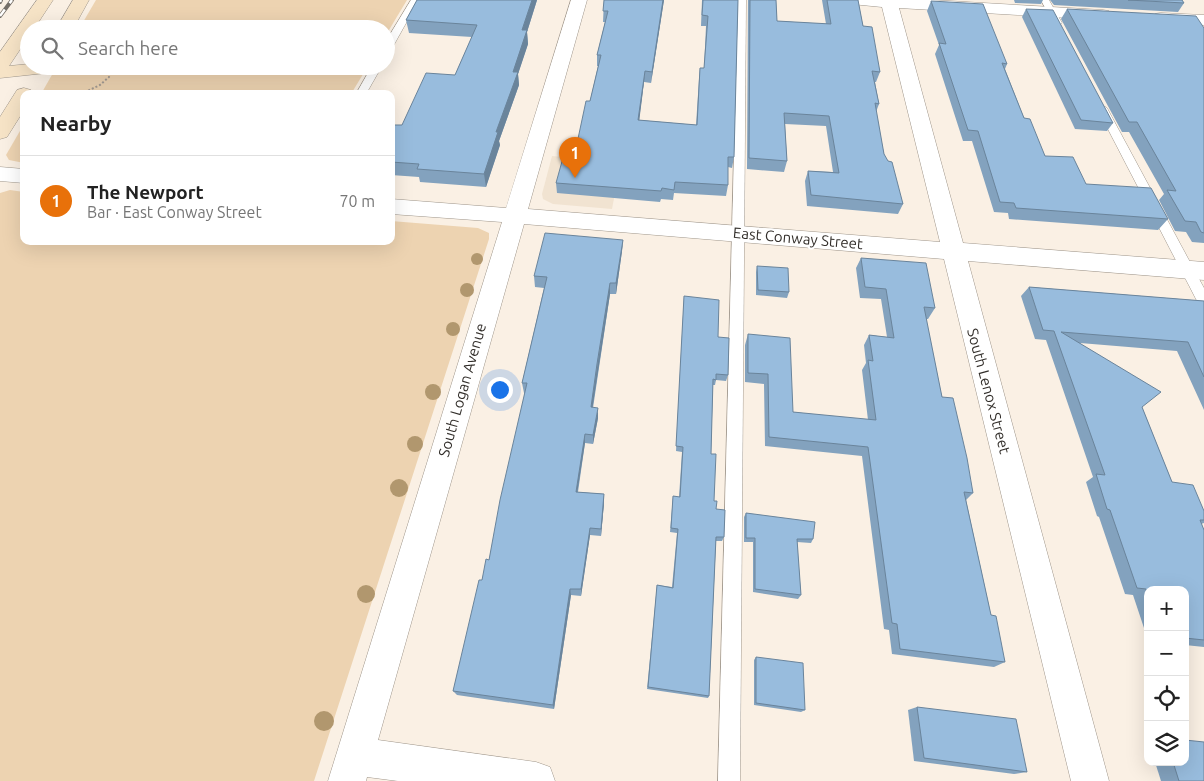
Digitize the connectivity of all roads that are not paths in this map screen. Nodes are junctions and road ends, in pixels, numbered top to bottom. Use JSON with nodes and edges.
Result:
{"nodes":[{"id":1,"x":45,"y":0,"type":"edge"},
{"id":2,"x":81,"y":0,"type":"edge"},
{"id":3,"x":415,"y":0,"type":"edge"},
{"id":4,"x":578,"y":0,"type":"edge"},
{"id":5,"x":742,"y":0,"type":"edge"},
{"id":6,"x":847,"y":0,"type":"edge"},
{"id":7,"x":889,"y":1,"type":"edge"},
{"id":8,"x":1048,"y":6,"type":"edge"},
{"id":9,"x":1118,"y":16,"type":"edge"},
{"id":10,"x":1146,"y":17,"type":"edge"},
{"id":11,"x":31,"y":20,"type":"edge"},
{"id":12,"x":69,"y":20,"type":"edge"},
{"id":13,"x":1204,"y":20,"type":"edge"},
{"id":14,"x":1062,"y":32,"type":"edge"},
{"id":15,"x":395,"y":34,"type":"edge"},
{"id":16,"x":20,"y":36,"type":"edge"},
{"id":17,"x":0,"y":65,"type":"edge"},
{"id":18,"x":20,"y":70,"type":"edge"},
{"id":19,"x":0,"y":72,"type":"edge"},
{"id":20,"x":36,"y":75,"type":"edge"},
{"id":21,"x":372,"y":75,"type":"edge"},
{"id":22,"x":26,"y":90,"type":"edge"},
{"id":23,"x":363,"y":90,"type":"edge"},
{"id":24,"x":20,"y":101,"type":"edge"},
{"id":25,"x":1098,"y":101,"type":"edge"},
{"id":26,"x":0,"y":134,"type":"edge"},
{"id":27,"x":0,"y":174,"type":"edge"},
{"id":28,"x":20,"y":176,"type":"edge"},
{"id":29,"x":395,"y":206,"type":"edge"},
{"id":30,"x":513,"y":215,"type":"junction"},
{"id":31,"x":739,"y":234,"type":"junction"},
{"id":32,"x":952,"y":250,"type":"junction"},
{"id":33,"x":1196,"y":270,"type":"edge"},
{"id":34,"x":1204,"y":301,"type":"edge"},
{"id":35,"x":350,"y":769,"type":"edge"},
{"id":36,"x":536,"y":781,"type":"edge"},
{"id":37,"x":729,"y":781,"type":"edge"},
{"id":38,"x":1090,"y":781,"type":"edge"}],
"edges":[{"from":1,"to":11,"type":"main road"},
{"from":2,"to":12,"type":"main road"},
{"from":3,"to":15,"type":"lane"},
{"from":4,"to":30,"type":"street","name":"South Logan Avenue"},
{"from":5,"to":31,"type":"lane"},
{"from":6,"to":7,"type":"street"},
{"from":7,"to":8,"type":"street"},
{"from":7,"to":32,"type":"street","name":"South Lenox Street"},
{"from":8,"to":9,"type":"street"},
{"from":8,"to":14,"type":"lane"},
{"from":10,"to":13,"type":"street"},
{"from":16,"to":17,"type":"main road"},
{"from":18,"to":19,"type":"main road"},
{"from":20,"to":22,"type":"main road"},
{"from":21,"to":23,"type":"lane"},
{"from":24,"to":26,"type":"main road"},
{"from":25,"to":33,"type":"lane"},
{"from":27,"to":28,"type":"street"},
{"from":29,"to":30,"type":"street","name":"East Conway Street"},
{"from":30,"to":31,"type":"street","name":"East Conway Street"},
{"from":30,"to":35,"type":"street","name":"South Logan Avenue"},
{"from":31,"to":32,"type":"street","name":"East Conway Street"},
{"from":31,"to":37,"type":"lane"},
{"from":32,"to":33,"type":"street","name":"East Conway Street"},
{"from":32,"to":38,"type":"street","name":"South Lenox Street"},
{"from":33,"to":34,"type":"lane"},
{"from":35,"to":36,"type":"street"}]}
